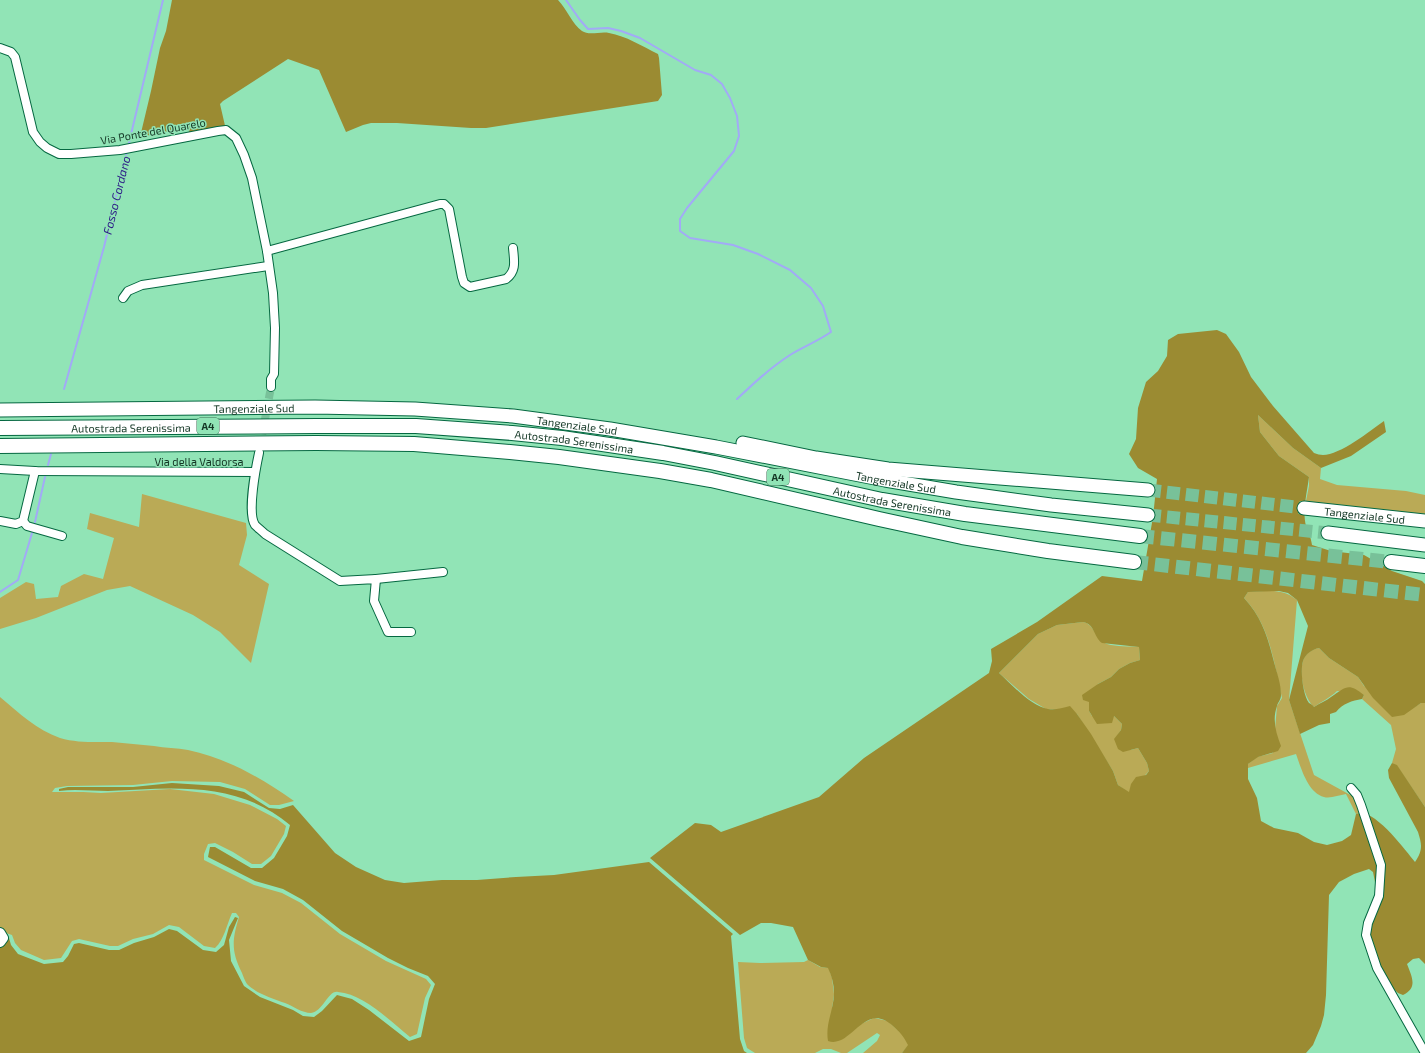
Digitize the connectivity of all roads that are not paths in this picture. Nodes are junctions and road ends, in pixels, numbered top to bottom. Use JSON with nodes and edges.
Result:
{"nodes":[{"id":1,"x":0,"y":48,"type":"edge"},
{"id":2,"x":513,"y":248,"type":"dead end"},
{"id":3,"x":267,"y":251,"type":"junction"},
{"id":4,"x":268,"y":266,"type":"junction"},
{"id":5,"x":123,"y":298,"type":"dead end"},
{"id":6,"x":271,"y":387,"type":"tunnel mouth"},
{"id":7,"x":0,"y":401,"type":"edge"},
{"id":8,"x":0,"y":410,"type":"edge"},
{"id":9,"x":0,"y":428,"type":"edge"},
{"id":10,"x":0,"y":446,"type":"edge"},
{"id":11,"x":259,"y":453,"type":"tunnel mouth"},
{"id":12,"x":0,"y":469,"type":"edge"},
{"id":13,"x":35,"y":471,"type":"junction"},
{"id":14,"x":255,"y":472,"type":"junction"},
{"id":15,"x":1148,"y":490,"type":"tunnel mouth"},
{"id":16,"x":1304,"y":508,"type":"tunnel mouth"},
{"id":17,"x":1148,"y":515,"type":"tunnel mouth"},
{"id":18,"x":23,"y":520,"type":"junction"},
{"id":19,"x":0,"y":521,"type":"edge"},
{"id":20,"x":1425,"y":521,"type":"edge"},
{"id":21,"x":1328,"y":533,"type":"tunnel mouth"},
{"id":22,"x":62,"y":536,"type":"dead end"},
{"id":23,"x":1140,"y":536,"type":"tunnel mouth"},
{"id":24,"x":1425,"y":545,"type":"edge"},
{"id":25,"x":1134,"y":562,"type":"tunnel mouth"},
{"id":26,"x":1391,"y":562,"type":"tunnel mouth"},
{"id":27,"x":1425,"y":566,"type":"edge"},
{"id":28,"x":443,"y":572,"type":"dead end"},
{"id":29,"x":376,"y":579,"type":"junction"},
{"id":30,"x":411,"y":632,"type":"dead end"},
{"id":31,"x":1351,"y":788,"type":"dead end"},
{"id":32,"x":0,"y":933,"type":"edge"},
{"id":33,"x":0,"y":942,"type":"edge"},
{"id":34,"x":1425,"y":1053,"type":"edge"}],
"edges":[{"from":1,"to":3,"type":"street","name":"Via Ponte del Quarelo"},
{"from":2,"to":3,"type":"street"},
{"from":3,"to":4,"type":"street","name":"Via Ponte del Quarelo"},
{"from":4,"to":5,"type":"street"},
{"from":4,"to":6,"type":"street","name":"Via Ponte del Quarelo"},
{"from":7,"to":15,"type":"highway","name":"Tangenziale Sud"},
{"from":8,"to":17,"type":"highway","name":"Tangenziale Sud"},
{"from":9,"to":23,"type":"highway","name":"Autostrada Serenissima","number":"A4"},
{"from":10,"to":25,"type":"highway","name":"Autostrada Serenissima","number":"A4"},
{"from":11,"to":14,"type":"street"},
{"from":12,"to":13,"type":"street","name":"Via della Valdorsa"},
{"from":13,"to":14,"type":"street","name":"Via della Valdorsa"},
{"from":13,"to":18,"type":"street"},
{"from":14,"to":29,"type":"street","name":"Via della Valdorsa"},
{"from":16,"to":20,"type":"highway","name":"Tangenziale Sud"},
{"from":18,"to":19,"type":"street"},
{"from":18,"to":22,"type":"street"},
{"from":21,"to":24,"type":"highway","name":"Tangenziale Sud"},
{"from":26,"to":27,"type":"highway"},
{"from":28,"to":29,"type":"street","name":"Via della Valdorsa"},
{"from":29,"to":30,"type":"street"},
{"from":31,"to":34,"type":"street"},
{"from":32,"to":33,"type":"street"}]}
